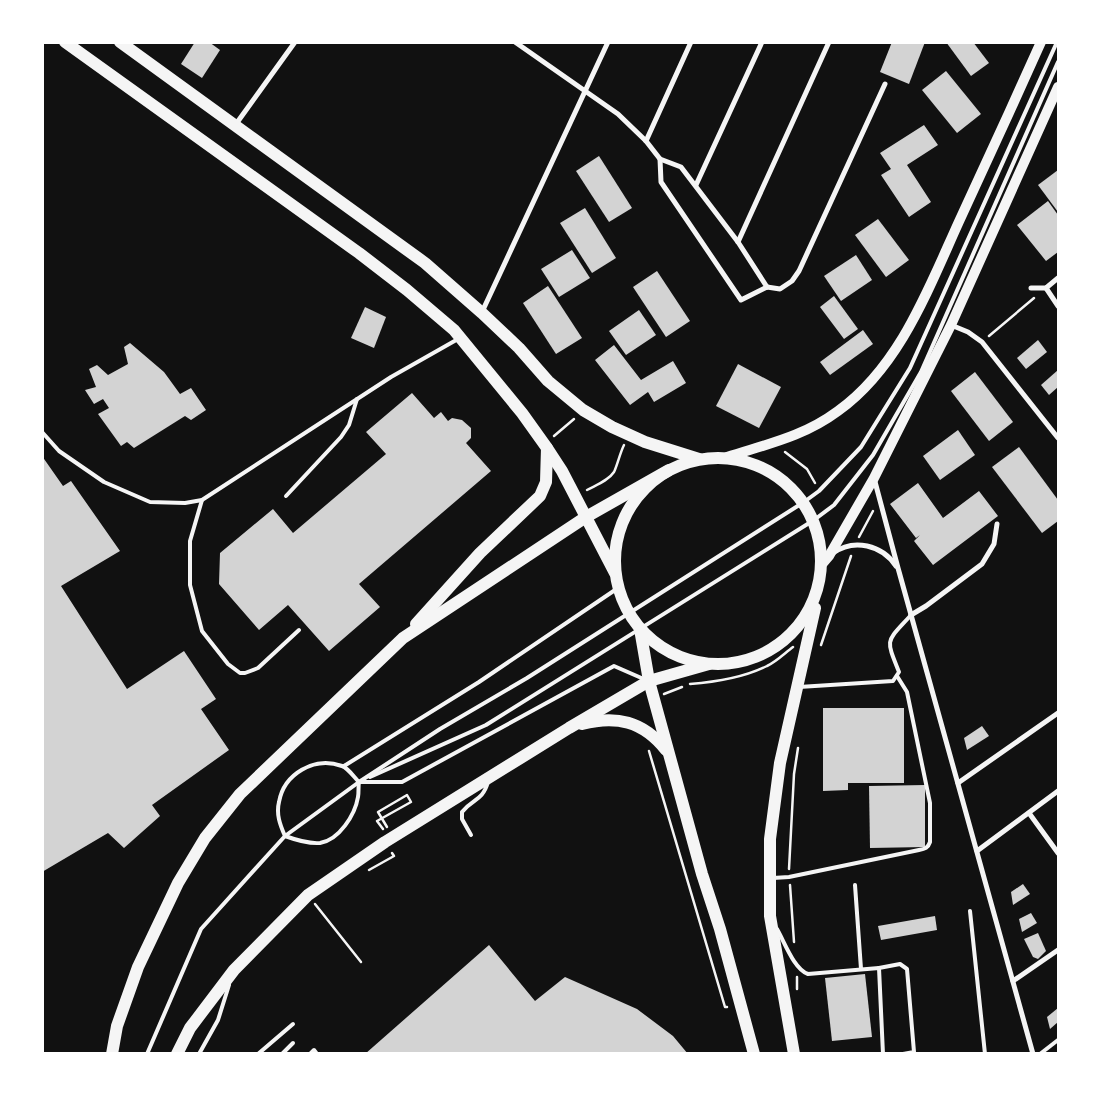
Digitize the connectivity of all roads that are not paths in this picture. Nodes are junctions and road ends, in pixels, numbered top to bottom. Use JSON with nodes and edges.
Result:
{"nodes":[{"id":1,"x":65,"y":42,"type":"edge"},
{"id":2,"x":120,"y":42,"type":"edge"},
{"id":3,"x":295,"y":42,"type":"edge"},
{"id":4,"x":515,"y":42,"type":"edge"},
{"id":5,"x":608,"y":42,"type":"edge"},
{"id":6,"x":691,"y":42,"type":"edge"},
{"id":7,"x":762,"y":42,"type":"edge"},
{"id":8,"x":829,"y":42,"type":"edge"},
{"id":9,"x":1042,"y":42,"type":"edge"},
{"id":10,"x":1057,"y":42,"type":"edge"},
{"id":11,"x":1058,"y":62,"type":"edge"},
{"id":12,"x":885,"y":84,"type":"dead end"},
{"id":13,"x":1058,"y":87,"type":"edge"},
{"id":14,"x":586,"y":91,"type":"junction"},
{"id":15,"x":234,"y":126,"type":"junction"},
{"id":16,"x":646,"y":141,"type":"junction"},
{"id":17,"x":660,"y":159,"type":"junction"},
{"id":18,"x":696,"y":185,"type":"junction"},
{"id":19,"x":738,"y":242,"type":"junction"},
{"id":20,"x":1058,"y":278,"type":"edge"},
{"id":21,"x":767,"y":287,"type":"junction"},
{"id":22,"x":1031,"y":288,"type":"dead end"},
{"id":23,"x":1046,"y":288,"type":"junction"},
{"id":24,"x":1058,"y":306,"type":"edge"},
{"id":25,"x":482,"y":313,"type":"junction"},
{"id":26,"x":951,"y":326,"type":"junction"},
{"id":27,"x":461,"y":338,"type":"junction"},
{"id":28,"x":357,"y":399,"type":"junction"},
{"id":29,"x":42,"y":432,"type":"edge"},
{"id":30,"x":1058,"y":438,"type":"edge"},
{"id":31,"x":549,"y":444,"type":"junction"},
{"id":32,"x":727,"y":457,"type":"junction"},
{"id":33,"x":699,"y":459,"type":"junction"},
{"id":34,"x":669,"y":470,"type":"junction"},
{"id":35,"x":874,"y":478,"type":"junction"},
{"id":36,"x":286,"y":496,"type":"dead end"},
{"id":37,"x":202,"y":500,"type":"junction"},
{"id":38,"x":804,"y":502,"type":"junction"},
{"id":39,"x":586,"y":518,"type":"junction"},
{"id":40,"x":814,"y":520,"type":"junction"},
{"id":41,"x":997,"y":524,"type":"dead end"},
{"id":42,"x":826,"y":559,"type":"junction"},
{"id":43,"x":898,"y":568,"type":"junction"},
{"id":44,"x":615,"y":573,"type":"junction"},
{"id":45,"x":820,"y":584,"type":"junction"},
{"id":46,"x":618,"y":588,"type":"junction"},
{"id":47,"x":628,"y":614,"type":"junction"},
{"id":48,"x":911,"y":615,"type":"junction"},
{"id":49,"x":640,"y":629,"type":"junction"},
{"id":50,"x":299,"y":630,"type":"dead end"},
{"id":51,"x":403,"y":638,"type":"junction"},
{"id":52,"x":709,"y":664,"type":"junction"},
{"id":53,"x":898,"y":676,"type":"junction"},
{"id":54,"x":649,"y":681,"type":"junction"},
{"id":55,"x":797,"y":688,"type":"junction"},
{"id":56,"x":1058,"y":713,"type":"edge"},
{"id":57,"x":569,"y":728,"type":"junction"},
{"id":58,"x":669,"y":754,"type":"junction"},
{"id":59,"x":344,"y":766,"type":"junction"},
{"id":60,"x":489,"y":777,"type":"junction"},
{"id":61,"x":359,"y":782,"type":"junction"},
{"id":62,"x":958,"y":783,"type":"junction"},
{"id":63,"x":1058,"y":791,"type":"edge"},
{"id":64,"x":1029,"y":813,"type":"junction"},
{"id":65,"x":471,"y":835,"type":"dead end"},
{"id":66,"x":285,"y":836,"type":"junction"},
{"id":67,"x":977,"y":851,"type":"junction"},
{"id":68,"x":1058,"y":853,"type":"edge"},
{"id":69,"x":770,"y":879,"type":"junction"},
{"id":70,"x":855,"y":885,"type":"dead end"},
{"id":71,"x":970,"y":911,"type":"dead end"},
{"id":72,"x":770,"y":916,"type":"junction"},
{"id":73,"x":1058,"y":950,"type":"edge"},
{"id":74,"x":878,"y":968,"type":"junction"},
{"id":75,"x":861,"y":969,"type":"junction"},
{"id":76,"x":234,"y":970,"type":"junction"},
{"id":77,"x":1013,"y":981,"type":"junction"},
{"id":78,"x":293,"y":1024,"type":"dead end"},
{"id":79,"x":1058,"y":1040,"type":"edge"},
{"id":80,"x":293,"y":1043,"type":"dead end"},
{"id":81,"x":914,"y":1053,"type":"edge"},
{"id":82,"x":112,"y":1054,"type":"edge"},
{"id":83,"x":148,"y":1054,"type":"edge"},
{"id":84,"x":177,"y":1054,"type":"edge"},
{"id":85,"x":199,"y":1054,"type":"edge"},
{"id":86,"x":258,"y":1054,"type":"edge"},
{"id":87,"x":282,"y":1054,"type":"edge"},
{"id":88,"x":754,"y":1054,"type":"edge"},
{"id":89,"x":794,"y":1054,"type":"edge"},
{"id":90,"x":883,"y":1054,"type":"edge"},
{"id":91,"x":903,"y":1054,"type":"edge"},
{"id":92,"x":985,"y":1054,"type":"edge"},
{"id":93,"x":1033,"y":1054,"type":"edge"},
{"id":94,"x":1040,"y":1054,"type":"edge"}],
"edges":[{"from":1,"to":27,"type":"main road"},
{"from":2,"to":15,"type":"main road"},
{"from":3,"to":15,"type":"street"},
{"from":4,"to":14,"type":"street"},
{"from":5,"to":14,"type":"street"},
{"from":6,"to":16,"type":"street"},
{"from":7,"to":18,"type":"street"},
{"from":8,"to":19,"type":"street"},
{"from":9,"to":32,"type":"main road"},
{"from":10,"to":38,"type":"lane"},
{"from":11,"to":40,"type":"lane"},
{"from":12,"to":21,"type":"street"},
{"from":13,"to":26,"type":"main road"},
{"from":14,"to":16,"type":"street"},
{"from":14,"to":25,"type":"street"},
{"from":15,"to":25,"type":"main road"},
{"from":16,"to":17,"type":"street"},
{"from":17,"to":18,"type":"street"},
{"from":17,"to":21,"type":"street"},
{"from":18,"to":19,"type":"street"},
{"from":19,"to":21,"type":"street"},
{"from":20,"to":23,"type":"street"},
{"from":22,"to":23,"type":"street"},
{"from":23,"to":24,"type":"street"},
{"from":25,"to":33,"type":"main road"},
{"from":26,"to":30,"type":"street"},
{"from":26,"to":35,"type":"main road"},
{"from":27,"to":28,"type":"lane"},
{"from":27,"to":31,"type":"main road"},
{"from":28,"to":36,"type":"lane"},
{"from":28,"to":37,"type":"lane"},
{"from":29,"to":37,"type":"lane"},
{"from":31,"to":39,"type":"main road"},
{"from":31,"to":51,"type":"main road"},
{"from":32,"to":33,"type":"main road"},
{"from":32,"to":38,"type":"main road"},
{"from":33,"to":34,"type":"main road"},
{"from":34,"to":39,"type":"main road"},
{"from":34,"to":44,"type":"main road"},
{"from":35,"to":42,"type":"main road"},
{"from":35,"to":43,"type":"street"},
{"from":37,"to":50,"type":"lane"},
{"from":38,"to":40,"type":"main road"},
{"from":38,"to":47,"type":"lane"},
{"from":39,"to":44,"type":"main road"},
{"from":39,"to":51,"type":"main road"},
{"from":40,"to":42,"type":"main road"},
{"from":40,"to":49,"type":"lane"},
{"from":41,"to":48,"type":"street"},
{"from":42,"to":43,"type":"street"},
{"from":42,"to":45,"type":"main road"},
{"from":43,"to":48,"type":"street"},
{"from":44,"to":46,"type":"main road"},
{"from":45,"to":52,"type":"main road"},
{"from":45,"to":55,"type":"main road"},
{"from":46,"to":47,"type":"main road"},
{"from":46,"to":59,"type":"lane"},
{"from":47,"to":49,"type":"main road"},
{"from":47,"to":61,"type":"lane"},
{"from":48,"to":53,"type":"lane"},
{"from":48,"to":62,"type":"street"},
{"from":49,"to":52,"type":"main road"},
{"from":49,"to":54,"type":"main road"},
{"from":49,"to":61,"type":"lane"},
{"from":51,"to":82,"type":"main road"},
{"from":52,"to":54,"type":"main road"},
{"from":53,"to":55,"type":"lane"},
{"from":53,"to":69,"type":"lane"},
{"from":54,"to":57,"type":"main road"},
{"from":54,"to":58,"type":"main road"},
{"from":54,"to":61,"type":"lane"},
{"from":55,"to":69,"type":"main road"},
{"from":56,"to":62,"type":"street"},
{"from":57,"to":58,"type":"main road"},
{"from":57,"to":60,"type":"main road"},
{"from":58,"to":88,"type":"main road"},
{"from":59,"to":61,"type":"lane"},
{"from":59,"to":66,"type":"lane"},
{"from":60,"to":65,"type":"lane"},
{"from":60,"to":76,"type":"main road"},
{"from":61,"to":66,"type":"lane"},
{"from":61,"to":66,"type":"lane"},
{"from":62,"to":67,"type":"street"},
{"from":63,"to":64,"type":"street"},
{"from":64,"to":67,"type":"street"},
{"from":64,"to":68,"type":"street"},
{"from":66,"to":83,"type":"lane"},
{"from":67,"to":77,"type":"street"},
{"from":69,"to":72,"type":"main road"},
{"from":70,"to":75,"type":"lane"},
{"from":71,"to":92,"type":"lane"},
{"from":72,"to":75,"type":"lane"},
{"from":72,"to":89,"type":"main road"},
{"from":73,"to":77,"type":"street"},
{"from":74,"to":75,"type":"lane"},
{"from":74,"to":81,"type":"lane"},
{"from":74,"to":90,"type":"lane"},
{"from":76,"to":84,"type":"main road"},
{"from":76,"to":85,"type":"lane"},
{"from":77,"to":93,"type":"street"},
{"from":78,"to":86,"type":"lane"},
{"from":79,"to":94,"type":"lane"},
{"from":80,"to":87,"type":"lane"},
{"from":81,"to":91,"type":"lane"}]}
